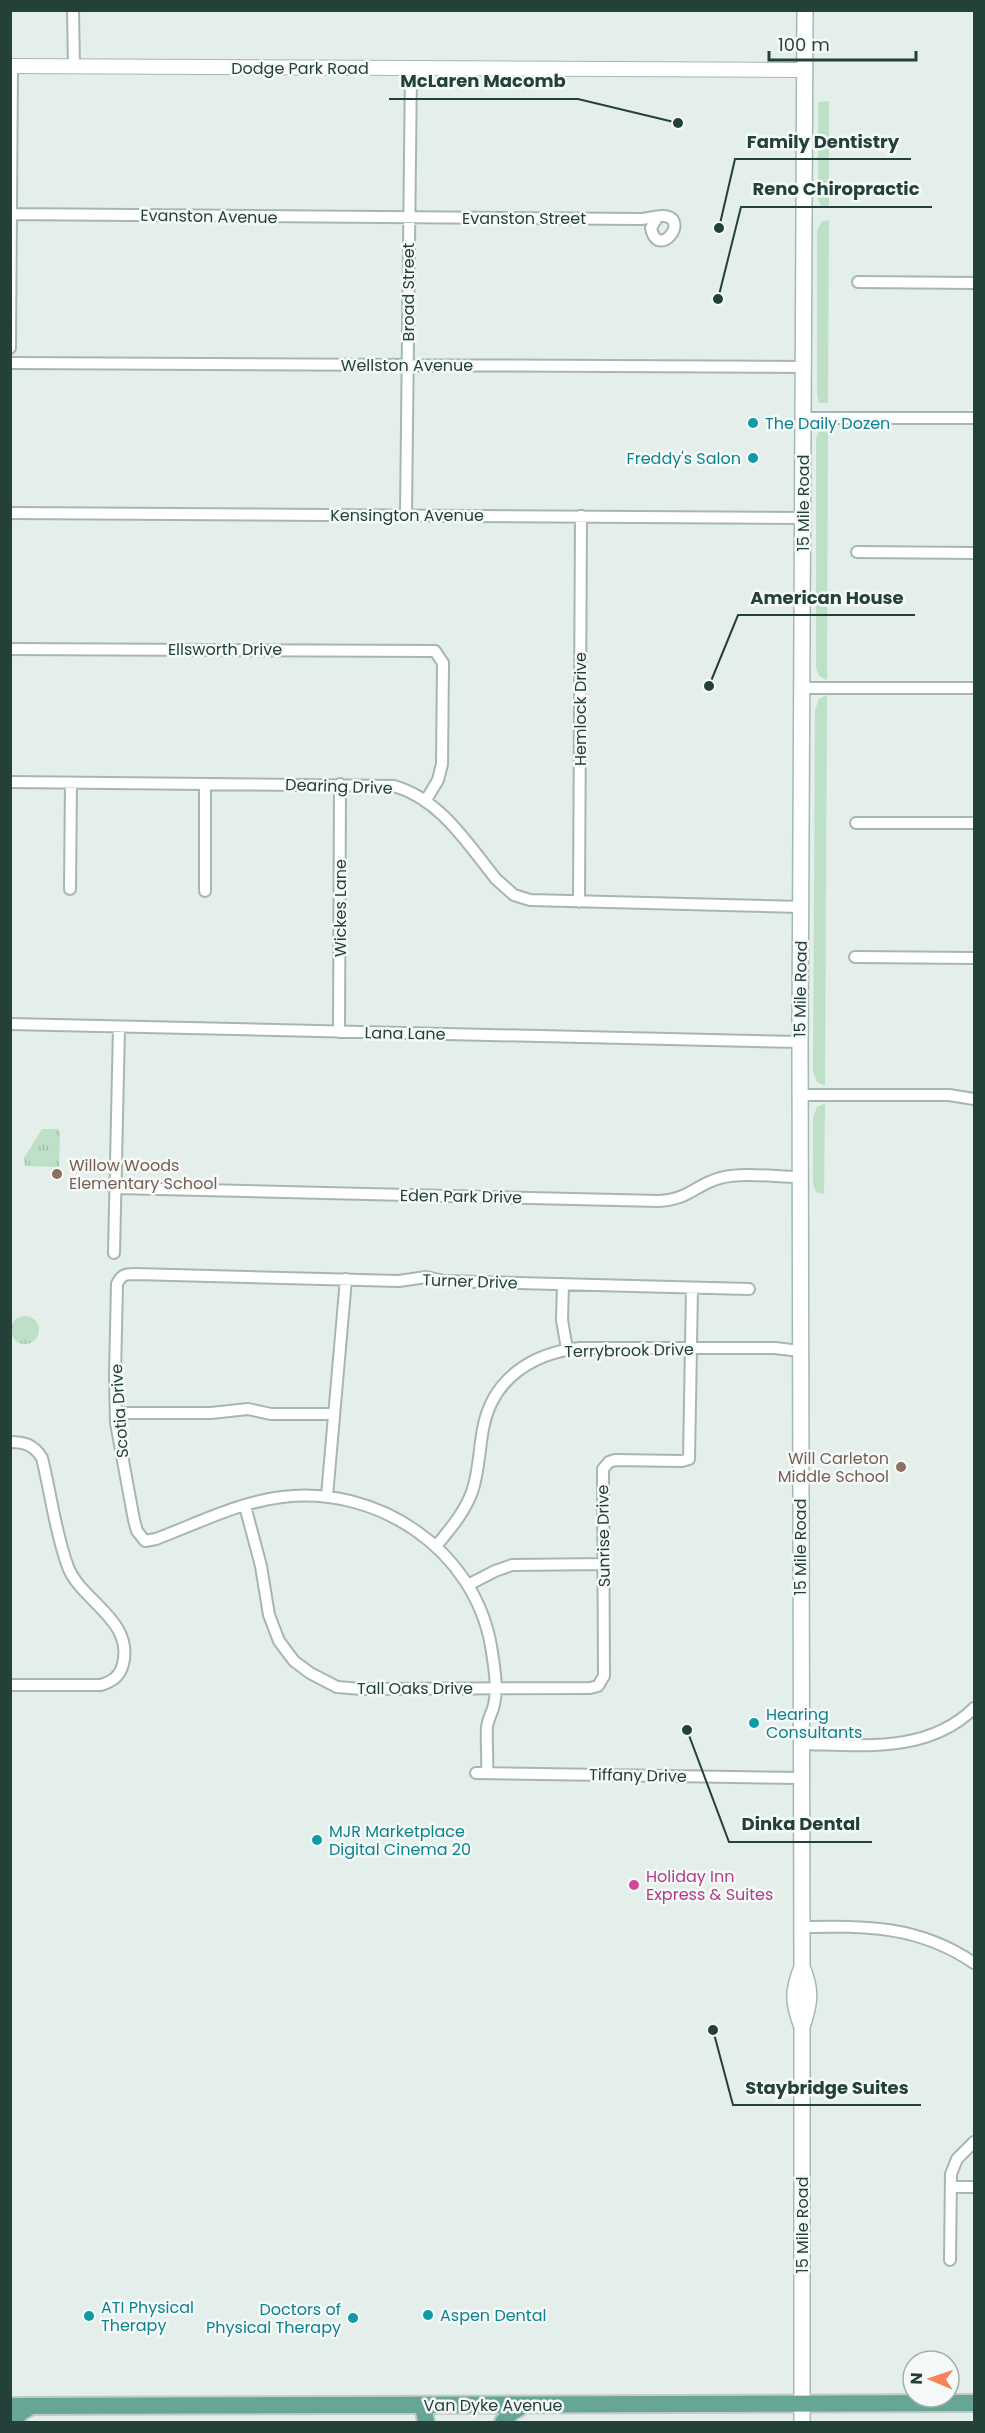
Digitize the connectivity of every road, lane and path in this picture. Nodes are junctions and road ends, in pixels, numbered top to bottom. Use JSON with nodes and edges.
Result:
{"nodes":[{"id":1,"x":73,"y":10,"type":"edge"},
{"id":2,"x":805,"y":10,"type":"edge"},
{"id":3,"x":11,"y":66,"type":"edge"},
{"id":4,"x":74,"y":67,"type":"junction"},
{"id":5,"x":411,"y":68,"type":"junction"},
{"id":6,"x":805,"y":70,"type":"junction"},
{"id":7,"x":11,"y":214,"type":"edge"},
{"id":8,"x":408,"y":218,"type":"junction"},
{"id":9,"x":657,"y":218,"type":"junction"},
{"id":10,"x":640,"y":219,"type":"junction"},
{"id":11,"x":652,"y":231,"type":"junction"},
{"id":12,"x":858,"y":282,"type":"dead end"},
{"id":13,"x":975,"y":283,"type":"edge"},
{"id":14,"x":10,"y":348,"type":"edge"},
{"id":15,"x":10,"y":363,"type":"edge"},
{"id":16,"x":407,"y":365,"type":"junction"},
{"id":17,"x":804,"y":367,"type":"junction"},
{"id":18,"x":804,"y":418,"type":"junction"},
{"id":19,"x":975,"y":418,"type":"edge"},
{"id":20,"x":10,"y":513,"type":"edge"},
{"id":21,"x":406,"y":516,"type":"junction"},
{"id":22,"x":581,"y":516,"type":"junction"},
{"id":23,"x":803,"y":518,"type":"junction"},
{"id":24,"x":857,"y":552,"type":"dead end"},
{"id":25,"x":975,"y":553,"type":"edge"},
{"id":26,"x":10,"y":648,"type":"edge"},
{"id":27,"x":802,"y":688,"type":"junction"},
{"id":28,"x":975,"y":688,"type":"edge"},
{"id":29,"x":10,"y":782,"type":"edge"},
{"id":30,"x":71,"y":783,"type":"junction"},
{"id":31,"x":206,"y":784,"type":"junction"},
{"id":32,"x":340,"y":784,"type":"junction"},
{"id":33,"x":426,"y":800,"type":"junction"},
{"id":34,"x":856,"y":823,"type":"dead end"},
{"id":35,"x":975,"y":823,"type":"edge"},
{"id":36,"x":70,"y":889,"type":"dead end"},
{"id":37,"x":205,"y":891,"type":"dead end"},
{"id":38,"x":579,"y":902,"type":"junction"},
{"id":39,"x":801,"y":907,"type":"junction"},
{"id":40,"x":855,"y":957,"type":"dead end"},
{"id":41,"x":975,"y":958,"type":"edge"},
{"id":42,"x":10,"y":1024,"type":"edge"},
{"id":43,"x":119,"y":1027,"type":"junction"},
{"id":44,"x":339,"y":1032,"type":"junction"},
{"id":45,"x":800,"y":1042,"type":"junction"},
{"id":46,"x":800,"y":1095,"type":"junction"},
{"id":47,"x":975,"y":1099,"type":"edge"},
{"id":48,"x":800,"y":1177,"type":"junction"},
{"id":49,"x":116,"y":1188,"type":"junction"},
{"id":50,"x":114,"y":1254,"type":"dead end"},
{"id":51,"x":120,"y":1278,"type":"joint"},
{"id":52,"x":346,"y":1279,"type":"junction"},
{"id":53,"x":562,"y":1284,"type":"junction"},
{"id":54,"x":693,"y":1288,"type":"junction"},
{"id":55,"x":749,"y":1289,"type":"dead end"},
{"id":56,"x":692,"y":1348,"type":"junction"},
{"id":57,"x":567,"y":1349,"type":"junction"},
{"id":58,"x":800,"y":1351,"type":"junction"},
{"id":59,"x":116,"y":1413,"type":"junction"},
{"id":60,"x":334,"y":1414,"type":"junction"},
{"id":61,"x":10,"y":1442,"type":"edge"},
{"id":62,"x":327,"y":1496,"type":"junction"},
{"id":63,"x":245,"y":1506,"type":"junction"},
{"id":64,"x":437,"y":1545,"type":"junction"},
{"id":65,"x":604,"y":1564,"type":"junction"},
{"id":66,"x":468,"y":1585,"type":"junction"},
{"id":67,"x":10,"y":1685,"type":"edge"},
{"id":68,"x":600,"y":1685,"type":"joint"},
{"id":69,"x":495,"y":1688,"type":"junction"},
{"id":70,"x":975,"y":1708,"type":"edge"},
{"id":71,"x":801,"y":1744,"type":"junction"},
{"id":72,"x":476,"y":1773,"type":"dead end"},
{"id":73,"x":487,"y":1773,"type":"junction"},
{"id":74,"x":801,"y":1778,"type":"junction"},
{"id":75,"x":801,"y":1927,"type":"junction"},
{"id":76,"x":975,"y":1963,"type":"edge"},
{"id":77,"x":975,"y":2142,"type":"edge"},
{"id":78,"x":951,"y":2187,"type":"junction"},
{"id":79,"x":975,"y":2187,"type":"edge"},
{"id":80,"x":950,"y":2260,"type":"dead end"},
{"id":81,"x":802,"y":2403,"type":"junction"},
{"id":82,"x":975,"y":2403,"type":"edge"},
{"id":83,"x":423,"y":2405,"type":"junction"},
{"id":84,"x":525,"y":2405,"type":"junction"},
{"id":85,"x":10,"y":2406,"type":"edge"},
{"id":86,"x":32,"y":2406,"type":"junction"},
{"id":87,"x":13,"y":2422,"type":"edge"},
{"id":88,"x":426,"y":2422,"type":"edge"},
{"id":89,"x":503,"y":2422,"type":"edge"},
{"id":90,"x":802,"y":2422,"type":"edge"}],
"edges":[{"from":1,"to":4,"type":"street"},
{"from":2,"to":6,"type":"main road","name":"15 Mile Road"},
{"from":3,"to":4,"type":"street","name":"Dodge Park Road"},
{"from":3,"to":7,"type":"street"},
{"from":4,"to":5,"type":"street","name":"Dodge Park Road"},
{"from":5,"to":6,"type":"street","name":"Dodge Park Road"},
{"from":5,"to":8,"type":"street","name":"Broad Street"},
{"from":6,"to":17,"type":"main road","name":"15 Mile Road"},
{"from":7,"to":8,"type":"street","name":"Evanston Avenue"},
{"from":7,"to":14,"type":"street"},
{"from":8,"to":10,"type":"street","name":"Evanston Street"},
{"from":8,"to":16,"type":"street","name":"Broad Street"},
{"from":9,"to":10,"type":"street","name":"Evanston Street"},
{"from":9,"to":11,"type":"street"},
{"from":9,"to":11,"type":"street"},
{"from":10,"to":11,"type":"street"},
{"from":12,"to":13,"type":"street"},
{"from":15,"to":16,"type":"street","name":"Wellston Avenue"},
{"from":16,"to":17,"type":"street","name":"Wellston Avenue"},
{"from":16,"to":21,"type":"street","name":"Broad Street"},
{"from":17,"to":18,"type":"main road","name":"15 Mile Road"},
{"from":18,"to":19,"type":"street"},
{"from":18,"to":23,"type":"main road","name":"15 Mile Road"},
{"from":20,"to":21,"type":"street","name":"Kensington Avenue"},
{"from":21,"to":22,"type":"street","name":"Kensington Avenue"},
{"from":22,"to":23,"type":"street","name":"Kensington Avenue"},
{"from":22,"to":38,"type":"street","name":"Hemlock Drive"},
{"from":23,"to":27,"type":"main road","name":"15 Mile Road"},
{"from":24,"to":25,"type":"street"},
{"from":26,"to":33,"type":"street","name":"Ellsworth Drive"},
{"from":27,"to":28,"type":"street"},
{"from":27,"to":39,"type":"main road","name":"15 Mile Road"},
{"from":29,"to":30,"type":"street","name":"Dearing Drive"},
{"from":30,"to":31,"type":"street","name":"Dearing Drive"},
{"from":30,"to":36,"type":"street"},
{"from":31,"to":32,"type":"street","name":"Dearing Drive"},
{"from":31,"to":37,"type":"street"},
{"from":32,"to":33,"type":"street","name":"Dearing Drive"},
{"from":32,"to":44,"type":"street","name":"Wickes Lane"},
{"from":33,"to":38,"type":"street","name":"Dearing Drive"},
{"from":34,"to":35,"type":"street"},
{"from":38,"to":39,"type":"street","name":"Dearing Drive"},
{"from":39,"to":45,"type":"main road","name":"15 Mile Road"},
{"from":40,"to":41,"type":"street"},
{"from":42,"to":43,"type":"street","name":"Lana Lane"},
{"from":43,"to":44,"type":"street","name":"Lana Lane"},
{"from":43,"to":49,"type":"street"},
{"from":44,"to":45,"type":"street","name":"Lana Lane"},
{"from":45,"to":46,"type":"main road","name":"15 Mile Road"},
{"from":46,"to":47,"type":"street"},
{"from":46,"to":48,"type":"main road","name":"15 Mile Road"},
{"from":48,"to":49,"type":"street","name":"Eden Park Drive"},
{"from":48,"to":58,"type":"main road","name":"15 Mile Road"},
{"from":49,"to":50,"type":"street"},
{"from":51,"to":52,"type":"street","name":"Turner Drive"},
{"from":51,"to":59,"type":"street","name":"Scotia Drive"},
{"from":52,"to":53,"type":"street","name":"Turner Drive"},
{"from":52,"to":60,"type":"street"},
{"from":53,"to":54,"type":"street","name":"Turner Drive"},
{"from":53,"to":57,"type":"street"},
{"from":54,"to":55,"type":"street","name":"Turner Drive"},
{"from":54,"to":56,"type":"street","name":"Sunrise Drive"},
{"from":56,"to":57,"type":"street","name":"Terrybrook Drive"},
{"from":56,"to":58,"type":"street","name":"Terrybrook Drive"},
{"from":56,"to":65,"type":"street","name":"Sunrise Drive"},
{"from":57,"to":64,"type":"street","name":"Terrybrook Drive"},
{"from":58,"to":71,"type":"main road","name":"15 Mile Road"},
{"from":59,"to":60,"type":"street"},
{"from":59,"to":63,"type":"street","name":"Scotia Drive"},
{"from":60,"to":62,"type":"street"},
{"from":61,"to":67,"type":"street"},
{"from":62,"to":63,"type":"street"},
{"from":62,"to":64,"type":"street"},
{"from":63,"to":69,"type":"street","name":"Tall Oaks Drive"},
{"from":64,"to":66,"type":"street"},
{"from":65,"to":66,"type":"street"},
{"from":65,"to":68,"type":"street","name":"Sunrise Drive"},
{"from":66,"to":69,"type":"street"},
{"from":68,"to":69,"type":"street","name":"Tall Oaks Drive"},
{"from":69,"to":73,"type":"street"},
{"from":70,"to":71,"type":"street"},
{"from":71,"to":74,"type":"main road","name":"15 Mile Road"},
{"from":72,"to":73,"type":"street","name":"Tiffany Drive"},
{"from":73,"to":74,"type":"street","name":"Tiffany Drive"},
{"from":74,"to":75,"type":"main road","name":"15 Mile Road"},
{"from":75,"to":76,"type":"street"},
{"from":75,"to":81,"type":"main road","name":"15 Mile Road"},
{"from":77,"to":78,"type":"street"},
{"from":78,"to":79,"type":"street"},
{"from":78,"to":80,"type":"street"},
{"from":81,"to":82,"type":"main road","name":"Van Dyke Avenue"},
{"from":81,"to":84,"type":"main road","name":"Van Dyke Avenue"},
{"from":81,"to":90,"type":"main road","name":"15 Mile Road"},
{"from":83,"to":84,"type":"main road","name":"Van Dyke Avenue"},
{"from":83,"to":86,"type":"main road","name":"Van Dyke Avenue"},
{"from":83,"to":88,"type":"main road"},
{"from":84,"to":89,"type":"main road"},
{"from":85,"to":86,"type":"main road","name":"Van Dyke Avenue"},
{"from":86,"to":87,"type":"main road"}]}
